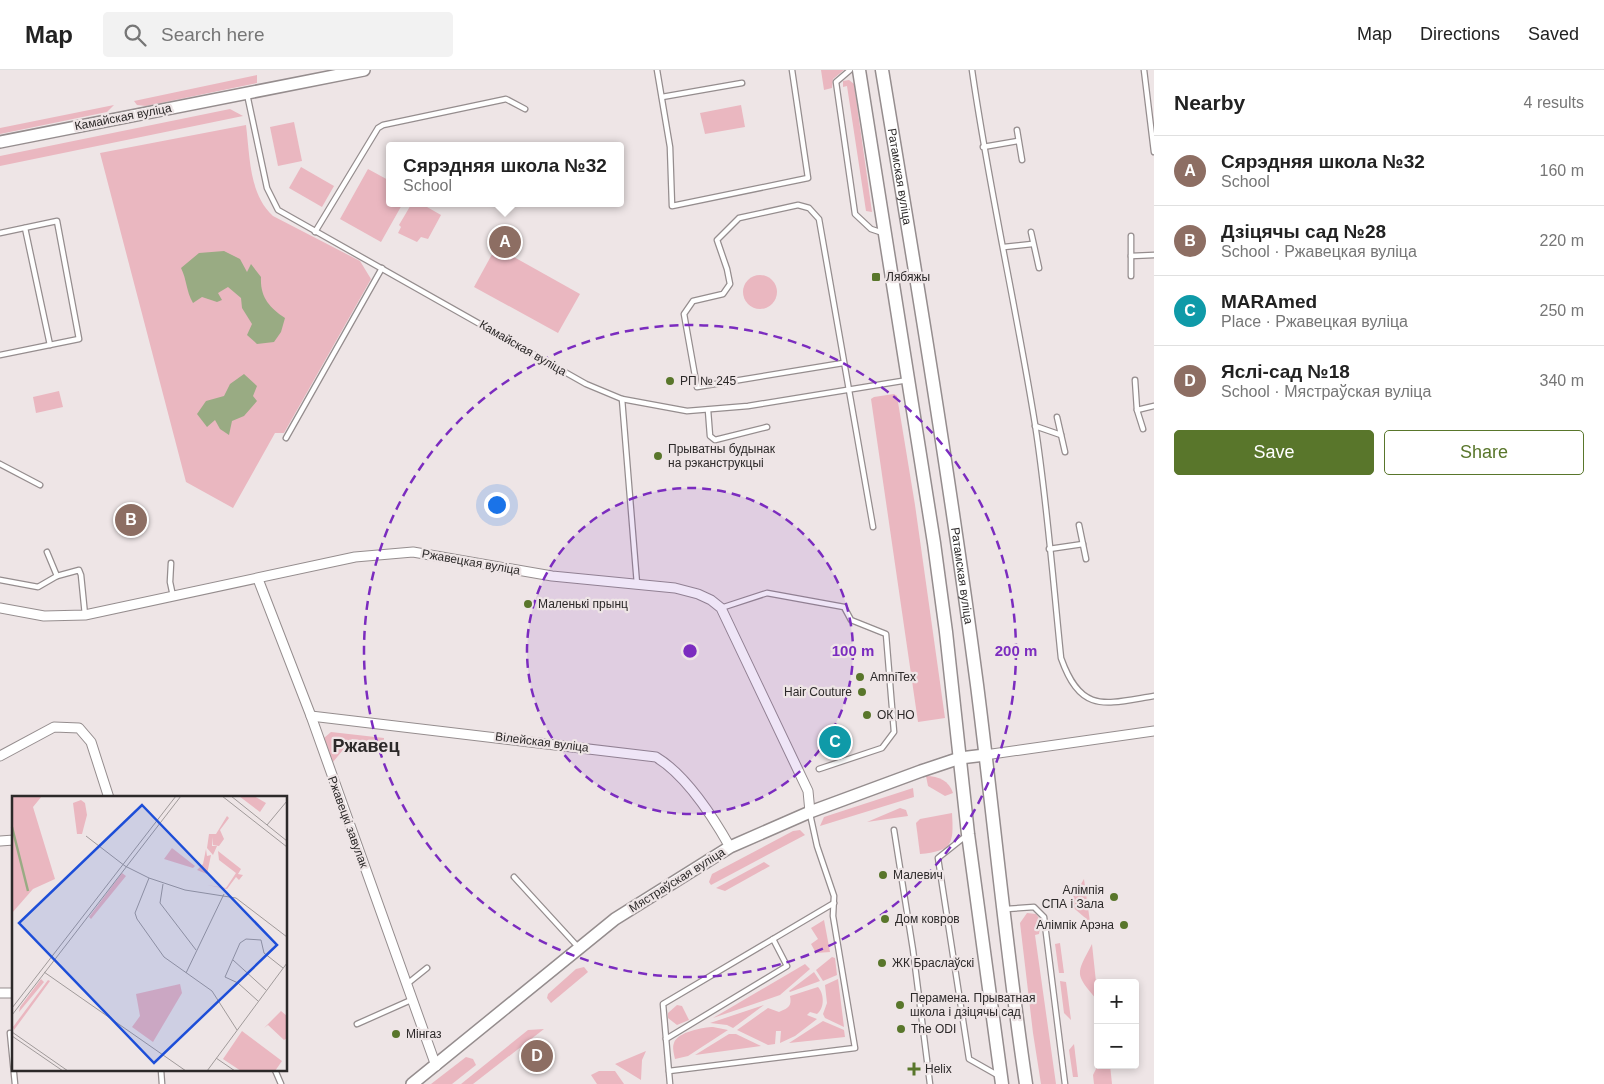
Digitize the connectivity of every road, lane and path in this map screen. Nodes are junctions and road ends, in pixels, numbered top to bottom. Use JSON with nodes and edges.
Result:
{"nodes":[{"id":1,"x":364,"y":70,"type":"edge"},
{"id":2,"x":657,"y":70,"type":"edge"},
{"id":3,"x":792,"y":70,"type":"edge"},
{"id":4,"x":850,"y":70,"type":"edge"},
{"id":5,"x":859,"y":70,"type":"edge"},
{"id":6,"x":882,"y":70,"type":"edge"},
{"id":7,"x":972,"y":70,"type":"edge"},
{"id":8,"x":1144,"y":70,"type":"edge"},
{"id":9,"x":742,"y":83,"type":"dead end"},
{"id":10,"x":246,"y":93,"type":"junction"},
{"id":11,"x":662,"y":96,"type":"junction"},
{"id":12,"x":525,"y":109,"type":"dead end"},
{"id":13,"x":1017,"y":130,"type":"dead end"},
{"id":14,"x":1018,"y":140,"type":"junction"},
{"id":15,"x":0,"y":142,"type":"edge"},
{"id":16,"x":983,"y":147,"type":"junction"},
{"id":17,"x":1154,"y":152,"type":"edge"},
{"id":18,"x":1022,"y":160,"type":"dead end"},
{"id":19,"x":25,"y":228,"type":"junction"},
{"id":20,"x":315,"y":232,"type":"junction"},
{"id":21,"x":1031,"y":232,"type":"dead end"},
{"id":22,"x":0,"y":233,"type":"edge"},
{"id":23,"x":883,"y":234,"type":"junction"},
{"id":24,"x":1131,"y":236,"type":"dead end"},
{"id":25,"x":1032,"y":244,"type":"junction"},
{"id":26,"x":1004,"y":247,"type":"junction"},
{"id":27,"x":1131,"y":256,"type":"junction"},
{"id":28,"x":1154,"y":256,"type":"edge"},
{"id":29,"x":382,"y":268,"type":"junction"},
{"id":30,"x":1039,"y":268,"type":"dead end"},
{"id":31,"x":1132,"y":276,"type":"dead end"},
{"id":32,"x":50,"y":345,"type":"junction"},
{"id":33,"x":0,"y":355,"type":"edge"},
{"id":34,"x":843,"y":363,"type":"junction"},
{"id":35,"x":909,"y":380,"type":"junction"},
{"id":36,"x":1134,"y":380,"type":"dead end"},
{"id":37,"x":847,"y":390,"type":"junction"},
{"id":38,"x":622,"y":399,"type":"junction"},
{"id":39,"x":1154,"y":406,"type":"edge"},
{"id":40,"x":708,"y":410,"type":"junction"},
{"id":41,"x":1137,"y":410,"type":"junction"},
{"id":42,"x":1057,"y":417,"type":"dead end"},
{"id":43,"x":1035,"y":426,"type":"junction"},
{"id":44,"x":767,"y":427,"type":"dead end"},
{"id":45,"x":1143,"y":429,"type":"dead end"},
{"id":46,"x":1061,"y":435,"type":"junction"},
{"id":47,"x":286,"y":438,"type":"dead end"},
{"id":48,"x":1065,"y":452,"type":"dead end"},
{"id":49,"x":0,"y":464,"type":"edge"},
{"id":50,"x":40,"y":485,"type":"dead end"},
{"id":51,"x":1078,"y":525,"type":"dead end"},
{"id":52,"x":873,"y":527,"type":"dead end"},
{"id":53,"x":1083,"y":544,"type":"junction"},
{"id":54,"x":1050,"y":549,"type":"junction"},
{"id":55,"x":47,"y":552,"type":"dead end"},
{"id":56,"x":1086,"y":559,"type":"dead end"},
{"id":57,"x":171,"y":563,"type":"dead end"},
{"id":58,"x":57,"y":576,"type":"junction"},
{"id":59,"x":258,"y":579,"type":"junction"},
{"id":60,"x":0,"y":580,"type":"edge"},
{"id":61,"x":637,"y":584,"type":"junction"},
{"id":62,"x":173,"y":598,"type":"junction"},
{"id":63,"x":0,"y":608,"type":"edge"},
{"id":64,"x":721,"y":608,"type":"junction"},
{"id":65,"x":85,"y":615,"type":"junction"},
{"id":66,"x":1154,"y":696,"type":"edge"},
{"id":67,"x":311,"y":716,"type":"junction"},
{"id":68,"x":1154,"y":731,"type":"edge"},
{"id":69,"x":985,"y":755,"type":"junction"},
{"id":70,"x":0,"y":756,"type":"edge"},
{"id":71,"x":960,"y":758,"type":"junction"},
{"id":72,"x":819,"y":769,"type":"dead end"},
{"id":73,"x":108,"y":796,"type":"edge"},
{"id":74,"x":810,"y":812,"type":"junction"},
{"id":75,"x":894,"y":830,"type":"dead end"},
{"id":76,"x":968,"y":834,"type":"junction"},
{"id":77,"x":730,"y":847,"type":"junction"},
{"id":78,"x":514,"y":877,"type":"dead end"},
{"id":79,"x":834,"y":903,"type":"junction"},
{"id":80,"x":1002,"y":909,"type":"junction"},
{"id":81,"x":773,"y":938,"type":"junction"},
{"id":82,"x":579,"y":948,"type":"junction"},
{"id":83,"x":427,"y":968,"type":"dead end"},
{"id":84,"x":406,"y":985,"type":"junction"},
{"id":85,"x":412,"y":1000,"type":"junction"},
{"id":86,"x":357,"y":1024,"type":"dead end"},
{"id":87,"x":10,"y":1033,"type":"dead end"},
{"id":88,"x":666,"y":1039,"type":"junction"},
{"id":89,"x":12,"y":1053,"type":"edge"},
{"id":90,"x":436,"y":1066,"type":"junction"},
{"id":91,"x":669,"y":1071,"type":"junction"},
{"id":92,"x":276,"y":1072,"type":"edge"},
{"id":93,"x":1002,"y":1081,"type":"edge"},
{"id":94,"x":281,"y":1084,"type":"edge"},
{"id":95,"x":412,"y":1084,"type":"edge"},
{"id":96,"x":670,"y":1084,"type":"edge"},
{"id":97,"x":930,"y":1084,"type":"edge"},
{"id":98,"x":1026,"y":1084,"type":"edge"},
{"id":99,"x":1065,"y":1084,"type":"edge"}],
"edges":[{"from":1,"to":10,"type":"street","name":"Камайская вуліца"},
{"from":2,"to":11,"type":"lane"},
{"from":3,"to":11,"type":"lane"},
{"from":4,"to":23,"type":"lane"},
{"from":5,"to":23,"type":"main road","name":"Ратамская вуліца"},
{"from":6,"to":69,"type":"main road","name":"Ратамская вуліца"},
{"from":7,"to":16,"type":"lane"},
{"from":8,"to":17,"type":"lane"},
{"from":9,"to":11,"type":"lane"},
{"from":10,"to":15,"type":"street","name":"Камайская вуліца"},
{"from":10,"to":20,"type":"lane","name":"Камайская вуліца"},
{"from":12,"to":20,"type":"lane"},
{"from":13,"to":14,"type":"lane"},
{"from":14,"to":16,"type":"lane"},
{"from":14,"to":18,"type":"lane"},
{"from":16,"to":26,"type":"lane"},
{"from":19,"to":22,"type":"lane"},
{"from":19,"to":32,"type":"lane"},
{"from":19,"to":32,"type":"lane"},
{"from":20,"to":29,"type":"lane","name":"Камайская вуліца"},
{"from":21,"to":25,"type":"lane"},
{"from":23,"to":35,"type":"main road","name":"Ратамская вуліца"},
{"from":24,"to":27,"type":"lane"},
{"from":25,"to":26,"type":"lane"},
{"from":25,"to":30,"type":"lane"},
{"from":26,"to":43,"type":"lane"},
{"from":27,"to":28,"type":"lane"},
{"from":27,"to":31,"type":"lane"},
{"from":29,"to":38,"type":"lane","name":"Камайская вуліца"},
{"from":29,"to":47,"type":"lane"},
{"from":32,"to":33,"type":"lane"},
{"from":34,"to":34,"type":"lane"},
{"from":34,"to":37,"type":"lane"},
{"from":35,"to":37,"type":"lane","name":"Камайская вуліца"},
{"from":35,"to":71,"type":"main road","name":"Ратамская вуліца"},
{"from":36,"to":41,"type":"lane"},
{"from":37,"to":40,"type":"lane","name":"Камайская вуліца"},
{"from":37,"to":52,"type":"lane"},
{"from":38,"to":40,"type":"lane","name":"Камайская вуліца"},
{"from":38,"to":61,"type":"lane"},
{"from":39,"to":41,"type":"lane"},
{"from":40,"to":44,"type":"lane"},
{"from":41,"to":45,"type":"lane"},
{"from":42,"to":46,"type":"lane"},
{"from":43,"to":46,"type":"lane"},
{"from":43,"to":54,"type":"lane"},
{"from":46,"to":48,"type":"lane"},
{"from":49,"to":50,"type":"lane"},
{"from":51,"to":53,"type":"lane"},
{"from":53,"to":54,"type":"lane"},
{"from":53,"to":56,"type":"lane"},
{"from":54,"to":66,"type":"lane"},
{"from":55,"to":58,"type":"lane"},
{"from":57,"to":62,"type":"lane"},
{"from":58,"to":60,"type":"lane"},
{"from":58,"to":65,"type":"lane"},
{"from":59,"to":61,"type":"street","name":"Ржавецкая вуліца"},
{"from":59,"to":62,"type":"street","name":"Ржавецкая вуліца"},
{"from":59,"to":67,"type":"street","name":"Ржавецкі завулак"},
{"from":61,"to":64,"type":"street","name":"Ржавецкая вуліца"},
{"from":62,"to":65,"type":"street","name":"Ржавецкая вуліца"},
{"from":63,"to":65,"type":"street","name":"Ржавецкая вуліца"},
{"from":64,"to":72,"type":"lane"},
{"from":64,"to":74,"type":"street"},
{"from":67,"to":77,"type":"street","name":"Вілейская вуліца"},
{"from":67,"to":84,"type":"street","name":"Ржавецкі завулак"},
{"from":68,"to":69,"type":"street"},
{"from":69,"to":71,"type":"street","name":"Мястраўская вуліца"},
{"from":69,"to":80,"type":"main road","name":"Ратамская вуліца"},
{"from":70,"to":73,"type":"street"},
{"from":71,"to":74,"type":"street","name":"Мястраўская вуліца"},
{"from":71,"to":76,"type":"main road","name":"Ратамская вуліца"},
{"from":74,"to":77,"type":"street","name":"Мястраўская вуліца"},
{"from":74,"to":79,"type":"lane"},
{"from":75,"to":97,"type":"lane"},
{"from":76,"to":93,"type":"main road","name":"Ратамская вуліца"},
{"from":76,"to":93,"type":"lane"},
{"from":77,"to":82,"type":"street","name":"Мястраўская вуліца"},
{"from":78,"to":82,"type":"lane"},
{"from":79,"to":81,"type":"lane"},
{"from":79,"to":91,"type":"lane"},
{"from":80,"to":98,"type":"main road","name":"Ратамская вуліца"},
{"from":80,"to":99,"type":"lane"},
{"from":81,"to":88,"type":"lane"},
{"from":81,"to":88,"type":"lane"},
{"from":82,"to":90,"type":"street","name":"Мястраўская вуліца"},
{"from":83,"to":84,"type":"lane"},
{"from":84,"to":85,"type":"street","name":"Ржавецкі завулак"},
{"from":85,"to":86,"type":"lane"},
{"from":85,"to":90,"type":"street","name":"Ржавецкі завулак"},
{"from":87,"to":89,"type":"lane"},
{"from":88,"to":91,"type":"lane"},
{"from":90,"to":95,"type":"street","name":"Мястраўская вуліца"},
{"from":91,"to":96,"type":"lane"},
{"from":92,"to":94,"type":"lane"}]}
